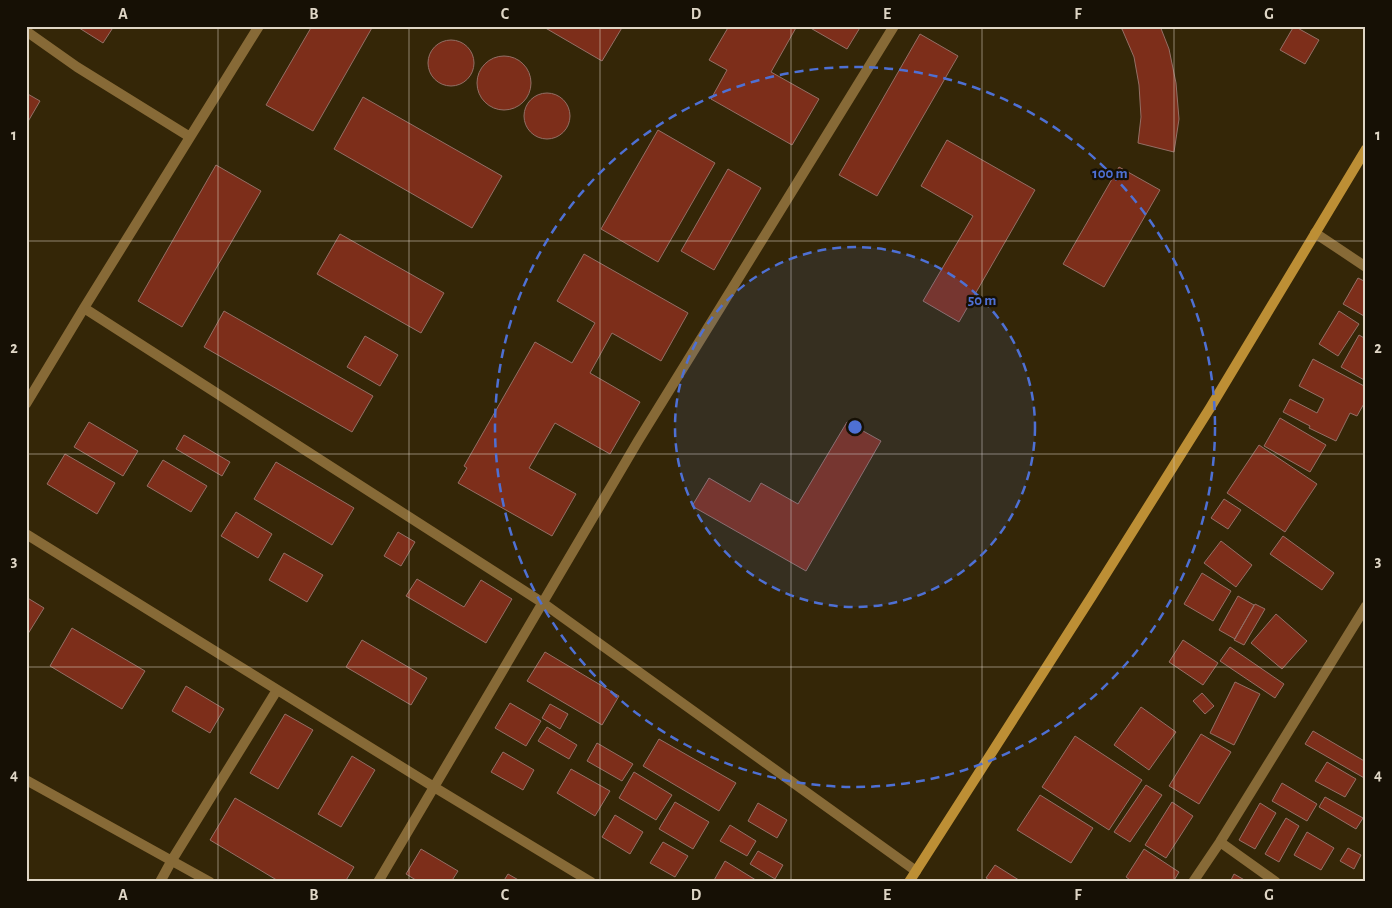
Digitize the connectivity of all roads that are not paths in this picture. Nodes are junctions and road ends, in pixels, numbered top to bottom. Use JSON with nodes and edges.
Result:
{"nodes":[{"id":1,"x":259,"y":26,"type":"edge"},
{"id":2,"x":894,"y":26,"type":"edge"},
{"id":3,"x":26,"y":31,"type":"edge"},
{"id":4,"x":190,"y":137,"type":"junction"},
{"id":5,"x":1366,"y":149,"type":"edge"},
{"id":6,"x":1315,"y":234,"type":"junction"},
{"id":7,"x":1366,"y":267,"type":"edge"},
{"id":8,"x":84,"y":308,"type":"junction"},
{"id":9,"x":26,"y":404,"type":"edge"},
{"id":10,"x":26,"y":534,"type":"edge"},
{"id":11,"x":543,"y":603,"type":"junction"},
{"id":12,"x":1366,"y":606,"type":"edge"},
{"id":13,"x":277,"y":690,"type":"junction"},
{"id":14,"x":26,"y":780,"type":"edge"},
{"id":15,"x":434,"y":788,"type":"junction"},
{"id":16,"x":1220,"y":842,"type":"junction"},
{"id":17,"x":172,"y":860,"type":"junction"},
{"id":18,"x":916,"y":871,"type":"junction"},
{"id":19,"x":160,"y":882,"type":"edge"},
{"id":20,"x":210,"y":882,"type":"edge"},
{"id":21,"x":378,"y":882,"type":"edge"},
{"id":22,"x":591,"y":882,"type":"edge"},
{"id":23,"x":909,"y":882,"type":"edge"},
{"id":24,"x":1193,"y":882,"type":"edge"},
{"id":25,"x":1276,"y":882,"type":"edge"}],
"edges":[{"from":1,"to":4,"type":"street"},
{"from":2,"to":11,"type":"street"},
{"from":3,"to":4,"type":"street"},
{"from":4,"to":8,"type":"street"},
{"from":5,"to":6,"type":"street"},
{"from":6,"to":7,"type":"street"},
{"from":6,"to":18,"type":"street"},
{"from":8,"to":9,"type":"street"},
{"from":8,"to":11,"type":"street"},
{"from":10,"to":13,"type":"street"},
{"from":11,"to":15,"type":"street"},
{"from":11,"to":18,"type":"street"},
{"from":12,"to":16,"type":"street"},
{"from":13,"to":15,"type":"street"},
{"from":13,"to":17,"type":"street"},
{"from":14,"to":17,"type":"street"},
{"from":15,"to":21,"type":"street"},
{"from":15,"to":22,"type":"street"},
{"from":16,"to":24,"type":"street"},
{"from":16,"to":25,"type":"street"},
{"from":17,"to":19,"type":"street"},
{"from":17,"to":20,"type":"street"},
{"from":18,"to":23,"type":"street"}]}
